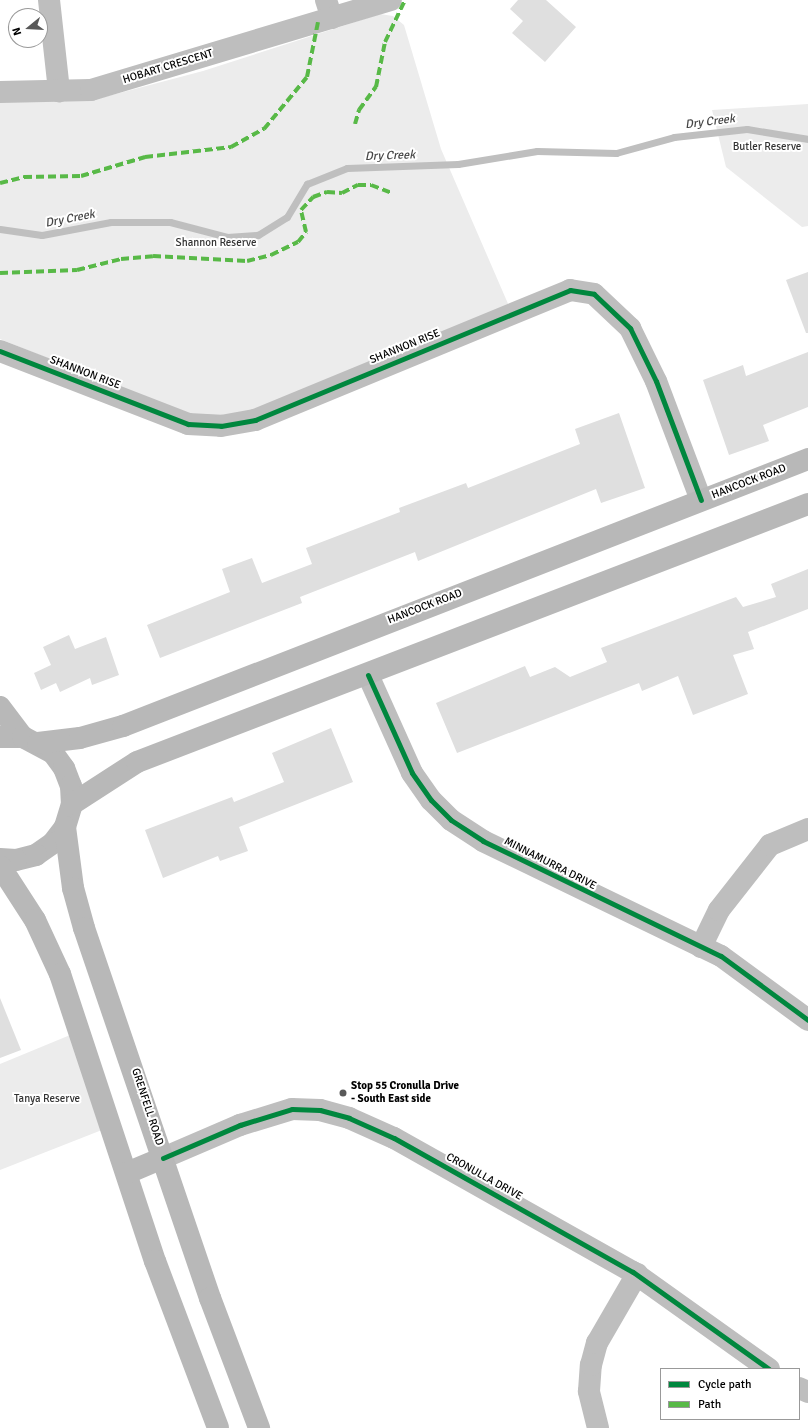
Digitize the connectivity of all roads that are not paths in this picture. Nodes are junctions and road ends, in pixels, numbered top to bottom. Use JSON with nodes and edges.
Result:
{"nodes":[{"id":1,"x":49,"y":0,"type":"edge"},
{"id":2,"x":391,"y":0,"type":"edge"},
{"id":3,"x":329,"y":9,"type":"edge"},
{"id":4,"x":59,"y":91,"type":"junction"},
{"id":5,"x":0,"y":92,"type":"edge"},
{"id":6,"x":0,"y":351,"type":"edge"},
{"id":7,"x":808,"y":459,"type":"edge"},
{"id":8,"x":701,"y":500,"type":"junction"},
{"id":9,"x":808,"y":504,"type":"edge"},
{"id":10,"x":368,"y":675,"type":"junction"},
{"id":11,"x":0,"y":707,"type":"edge"},
{"id":12,"x":0,"y":737,"type":"edge"},
{"id":13,"x":31,"y":740,"type":"junction"},
{"id":14,"x":72,"y":804,"type":"junction"},
{"id":15,"x":65,"y":827,"type":"junction"},
{"id":16,"x":808,"y":829,"type":"edge"},
{"id":17,"x":0,"y":859,"type":"edge"},
{"id":18,"x":0,"y":866,"type":"edge"},
{"id":19,"x":701,"y":947,"type":"junction"},
{"id":20,"x":808,"y":1020,"type":"edge"},
{"id":21,"x":163,"y":1158,"type":"junction"},
{"id":22,"x":127,"y":1173,"type":"junction"},
{"id":23,"x":637,"y":1274,"type":"junction"},
{"id":24,"x":768,"y":1368,"type":"edge"},
{"id":25,"x":218,"y":1428,"type":"edge"},
{"id":26,"x":260,"y":1428,"type":"edge"},
{"id":27,"x":598,"y":1428,"type":"edge"}],
"edges":[{"from":1,"to":4,"type":"street"},
{"from":2,"to":3,"type":"street","name":"HOBART CRESCENT"},
{"from":3,"to":4,"type":"street","name":"HOBART CRESCENT"},
{"from":4,"to":5,"type":"street","name":"HOBART CRESCENT"},
{"from":6,"to":8,"type":"street","name":"SHANNON RISE"},
{"from":7,"to":8,"type":"main road","name":"HANCOCK ROAD"},
{"from":8,"to":13,"type":"main road","name":"HANCOCK ROAD"},
{"from":9,"to":10,"type":"main road"},
{"from":10,"to":14,"type":"main road"},
{"from":10,"to":19,"type":"street","name":"MINNAMURRA DRIVE"},
{"from":11,"to":13,"type":"main road"},
{"from":12,"to":13,"type":"main road","name":"HANCOCK ROAD"},
{"from":13,"to":14,"type":"main road"},
{"from":14,"to":15,"type":"main road"},
{"from":15,"to":17,"type":"main road"},
{"from":15,"to":21,"type":"main road","name":"GRENFELL ROAD"},
{"from":16,"to":19,"type":"street"},
{"from":18,"to":22,"type":"main road"},
{"from":19,"to":20,"type":"street","name":"MINNAMURRA DRIVE"},
{"from":21,"to":22,"type":"main road"},
{"from":21,"to":23,"type":"street","name":"CRONULLA DRIVE"},
{"from":21,"to":26,"type":"main road","name":"GRENFELL ROAD"},
{"from":22,"to":25,"type":"main road"},
{"from":23,"to":24,"type":"street","name":"CRONULLA DRIVE"},
{"from":23,"to":27,"type":"street"}]}
